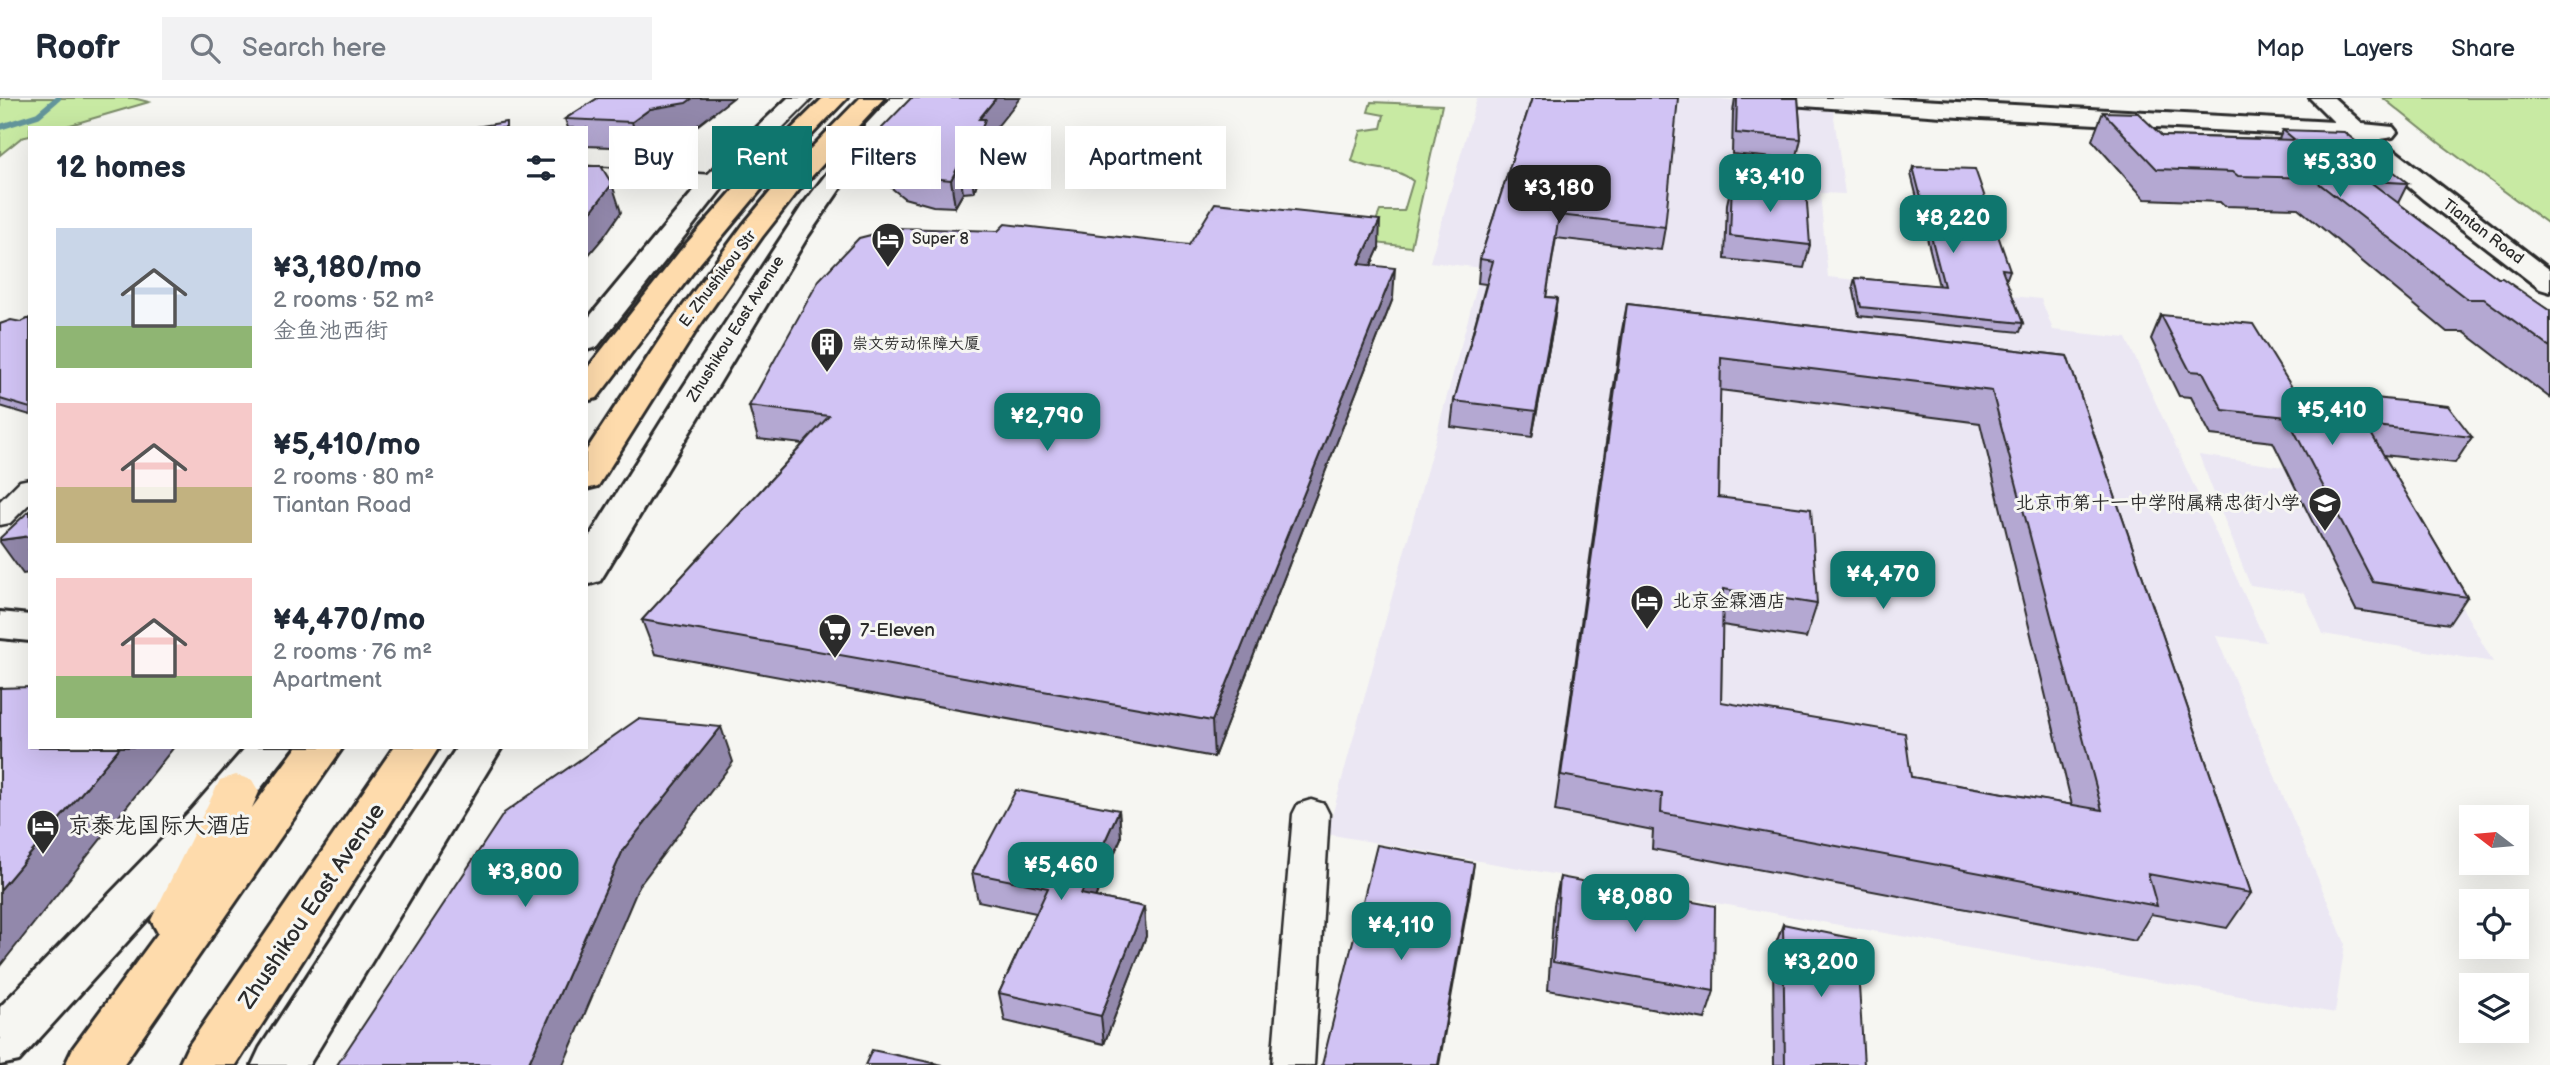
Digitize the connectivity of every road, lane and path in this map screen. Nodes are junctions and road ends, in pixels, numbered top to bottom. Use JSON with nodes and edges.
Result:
{"nodes":[{"id":1,"x":802,"y":98,"type":"edge"},
{"id":2,"x":836,"y":98,"type":"edge"},
{"id":3,"x":873,"y":98,"type":"edge"},
{"id":4,"x":904,"y":98,"type":"edge"},
{"id":5,"x":1790,"y":98,"type":"edge"},
{"id":6,"x":1951,"y":98,"type":"edge"},
{"id":7,"x":2321,"y":98,"type":"edge"},
{"id":8,"x":2360,"y":120,"type":"edge"},
{"id":9,"x":773,"y":126,"type":"edge"},
{"id":10,"x":588,"y":173,"type":"edge"},
{"id":11,"x":712,"y":181,"type":"edge"},
{"id":12,"x":712,"y":185,"type":"edge"},
{"id":13,"x":2550,"y":259,"type":"edge"},
{"id":14,"x":2550,"y":283,"type":"edge"},
{"id":15,"x":588,"y":339,"type":"edge"},
{"id":16,"x":588,"y":388,"type":"edge"},
{"id":17,"x":28,"y":476,"type":"edge"},
{"id":18,"x":588,"y":476,"type":"edge"},
{"id":19,"x":28,"y":489,"type":"edge"},
{"id":20,"x":0,"y":493,"type":"edge"},
{"id":21,"x":0,"y":517,"type":"edge"},
{"id":22,"x":588,"y":570,"type":"edge"},
{"id":23,"x":0,"y":625,"type":"edge"},
{"id":24,"x":28,"y":628,"type":"edge"},
{"id":25,"x":269,"y":749,"type":"edge"},
{"id":26,"x":320,"y":749,"type":"edge"},
{"id":27,"x":416,"y":749,"type":"edge"},
{"id":28,"x":479,"y":749,"type":"edge"},
{"id":29,"x":236,"y":792,"type":"junction"},
{"id":30,"x":1311,"y":814,"type":"dead end"},
{"id":31,"x":132,"y":1012,"type":"junction"},
{"id":32,"x":0,"y":1044,"type":"edge"},
{"id":33,"x":92,"y":1065,"type":"edge"},
{"id":34,"x":206,"y":1065,"type":"edge"},
{"id":35,"x":279,"y":1065,"type":"edge"},
{"id":36,"x":1293,"y":1065,"type":"edge"}],
"edges":[{"from":1,"to":9,"type":"street"},
{"from":2,"to":16,"type":"main road"},
{"from":3,"to":18,"type":"main road","name":"E. Zhushikou Str"},
{"from":4,"to":22,"type":"street","name":"Zhushikou East Avenue"},
{"from":5,"to":8,"type":"street"},
{"from":6,"to":8,"type":"street"},
{"from":7,"to":8,"type":"street","name":"Tiantan Road"},
{"from":8,"to":13,"type":"street","name":"Tiantan Road"},
{"from":8,"to":14,"type":"street","name":"Tiantan Road"},
{"from":10,"to":11,"type":"street"},
{"from":12,"to":15,"type":"street"},
{"from":17,"to":20,"type":"street"},
{"from":19,"to":21,"type":"street"},
{"from":23,"to":24,"type":"street"},
{"from":25,"to":29,"type":"street"},
{"from":26,"to":31,"type":"main road"},
{"from":27,"to":34,"type":"main road","name":"Zhushikou East Avenue"},
{"from":28,"to":35,"type":"street"},
{"from":29,"to":31,"type":"main road"},
{"from":29,"to":32,"type":"street"},
{"from":30,"to":36,"type":"street"},
{"from":31,"to":33,"type":"main road"}]}
